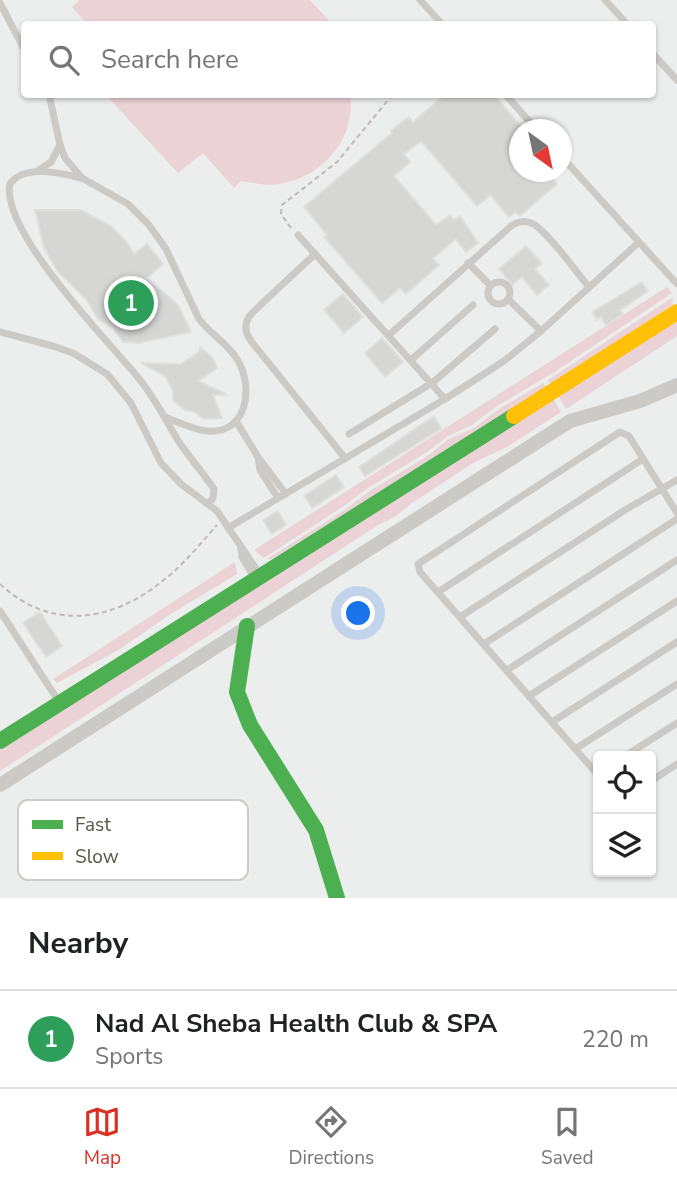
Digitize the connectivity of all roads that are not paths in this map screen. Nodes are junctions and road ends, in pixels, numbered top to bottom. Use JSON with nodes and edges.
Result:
{"nodes":[{"id":1,"x":420,"y":0,"type":"edge"},
{"id":2,"x":605,"y":0,"type":"edge"},
{"id":3,"x":0,"y":3,"type":"edge"},
{"id":4,"x":439,"y":21,"type":"edge"},
{"id":5,"x":624,"y":21,"type":"edge"},
{"id":6,"x":21,"y":43,"type":"edge"},
{"id":7,"x":656,"y":56,"type":"edge"},
{"id":8,"x":677,"y":80,"type":"edge"},
{"id":9,"x":50,"y":98,"type":"edge"},
{"id":10,"x":509,"y":98,"type":"edge"},
{"id":11,"x":527,"y":119,"type":"edge"},
{"id":12,"x":60,"y":145,"type":"junction"},
{"id":13,"x":572,"y":168,"type":"edge"},
{"id":14,"x":36,"y":172,"type":"junction"},
{"id":15,"x":82,"y":178,"type":"junction"},
{"id":16,"x":298,"y":235,"type":"road end"},
{"id":17,"x":638,"y":243,"type":"junction"},
{"id":18,"x":315,"y":254,"type":"junction"},
{"id":19,"x":468,"y":263,"type":"junction"},
{"id":20,"x":677,"y":284,"type":"edge"},
{"id":21,"x":490,"y":285,"type":"junction"},
{"id":22,"x":589,"y":287,"type":"junction"},
{"id":23,"x":508,"y":299,"type":"junction"},
{"id":24,"x":473,"y":305,"type":"dead end"},
{"id":25,"x":677,"y":312,"type":"edge"},
{"id":26,"x":495,"y":329,"type":"dead end"},
{"id":27,"x":541,"y":331,"type":"junction"},
{"id":28,"x":0,"y":332,"type":"edge"},
{"id":29,"x":389,"y":335,"type":"junction"},
{"id":30,"x":411,"y":360,"type":"junction"},
{"id":31,"x":432,"y":383,"type":"junction"},
{"id":32,"x":677,"y":385,"type":"edge"},
{"id":33,"x":445,"y":399,"type":"junction"},
{"id":34,"x":165,"y":417,"type":"junction"},
{"id":35,"x":236,"y":421,"type":"junction"},
{"id":36,"x":349,"y":434,"type":"dead end"},
{"id":37,"x":258,"y":457,"type":"junction"},
{"id":38,"x":345,"y":458,"type":"junction"},
{"id":39,"x":643,"y":459,"type":"junction"},
{"id":40,"x":677,"y":480,"type":"edge"},
{"id":41,"x":661,"y":488,"type":"junction"},
{"id":42,"x":286,"y":494,"type":"junction"},
{"id":43,"x":278,"y":499,"type":"junction"},
{"id":44,"x":209,"y":503,"type":"junction"},
{"id":45,"x":677,"y":513,"type":"edge"},
{"id":46,"x":677,"y":519,"type":"edge"},
{"id":47,"x":228,"y":528,"type":"junction"},
{"id":48,"x":677,"y":560,"type":"edge"},
{"id":49,"x":259,"y":578,"type":"junction"},
{"id":50,"x":438,"y":592,"type":"junction"},
{"id":51,"x":677,"y":601,"type":"edge"},
{"id":52,"x":0,"y":611,"type":"edge"},
{"id":53,"x":460,"y":617,"type":"junction"},
{"id":54,"x":247,"y":626,"type":"junction"},
{"id":55,"x":677,"y":642,"type":"edge"},
{"id":56,"x":484,"y":644,"type":"junction"},
{"id":57,"x":507,"y":670,"type":"junction"},
{"id":58,"x":677,"y":684,"type":"edge"},
{"id":59,"x":529,"y":696,"type":"junction"},
{"id":60,"x":60,"y":703,"type":"junction"},
{"id":61,"x":552,"y":722,"type":"junction"},
{"id":62,"x":677,"y":723,"type":"edge"},
{"id":63,"x":0,"y":741,"type":"edge"},
{"id":64,"x":575,"y":749,"type":"junction"},
{"id":65,"x":633,"y":751,"type":"edge"},
{"id":66,"x":677,"y":764,"type":"edge"},
{"id":67,"x":593,"y":769,"type":"edge"},
{"id":68,"x":656,"y":778,"type":"edge"},
{"id":69,"x":0,"y":785,"type":"edge"},
{"id":70,"x":337,"y":898,"type":"edge"}],
"edges":[{"from":1,"to":4,"type":"lane"},
{"from":2,"to":5,"type":"lane"},
{"from":3,"to":6,"type":"lane"},
{"from":7,"to":8,"type":"lane"},
{"from":9,"to":12,"type":"lane"},
{"from":10,"to":11,"type":"lane"},
{"from":12,"to":14,"type":"lane"},
{"from":12,"to":15,"type":"lane"},
{"from":13,"to":17,"type":"lane"},
{"from":14,"to":15,"type":"lane"},
{"from":14,"to":34,"type":"lane"},
{"from":15,"to":35,"type":"lane"},
{"from":16,"to":18,"type":"lane"},
{"from":17,"to":20,"type":"lane"},
{"from":17,"to":22,"type":"lane"},
{"from":18,"to":29,"type":"lane"},
{"from":18,"to":38,"type":"lane"},
{"from":19,"to":21,"type":"lane"},
{"from":19,"to":22,"type":"lane"},
{"from":19,"to":29,"type":"lane"},
{"from":21,"to":23,"type":"lane"},
{"from":21,"to":23,"type":"lane"},
{"from":22,"to":27,"type":"lane"},
{"from":23,"to":27,"type":"lane"},
{"from":24,"to":30,"type":"lane"},
{"from":25,"to":49,"type":"street"},
{"from":26,"to":31,"type":"lane"},
{"from":27,"to":33,"type":"lane"},
{"from":28,"to":44,"type":"lane"},
{"from":29,"to":30,"type":"lane"},
{"from":30,"to":31,"type":"lane"},
{"from":31,"to":33,"type":"lane"},
{"from":31,"to":36,"type":"lane"},
{"from":32,"to":54,"type":"street"},
{"from":33,"to":38,"type":"lane"},
{"from":34,"to":35,"type":"lane"},
{"from":34,"to":44,"type":"lane"},
{"from":35,"to":37,"type":"lane"},
{"from":37,"to":42,"type":"lane"},
{"from":37,"to":43,"type":"lane"},
{"from":38,"to":42,"type":"lane"},
{"from":39,"to":41,"type":"lane"},
{"from":39,"to":50,"type":"lane"},
{"from":39,"to":50,"type":"lane"},
{"from":40,"to":41,"type":"lane"},
{"from":41,"to":45,"type":"lane"},
{"from":41,"to":53,"type":"lane"},
{"from":42,"to":43,"type":"lane"},
{"from":43,"to":47,"type":"lane"},
{"from":44,"to":47,"type":"lane"},
{"from":46,"to":56,"type":"lane"},
{"from":47,"to":49,"type":"lane"},
{"from":48,"to":57,"type":"lane"},
{"from":49,"to":60,"type":"street"},
{"from":50,"to":53,"type":"lane"},
{"from":51,"to":59,"type":"lane"},
{"from":52,"to":60,"type":"lane"},
{"from":53,"to":56,"type":"lane"},
{"from":54,"to":69,"type":"street"},
{"from":54,"to":70,"type":"street"},
{"from":55,"to":61,"type":"lane"},
{"from":56,"to":57,"type":"lane"},
{"from":57,"to":59,"type":"lane"},
{"from":58,"to":64,"type":"lane"},
{"from":59,"to":61,"type":"lane"},
{"from":60,"to":63,"type":"street"},
{"from":61,"to":64,"type":"lane"},
{"from":62,"to":65,"type":"lane"},
{"from":64,"to":67,"type":"lane"},
{"from":66,"to":68,"type":"lane"}]}
